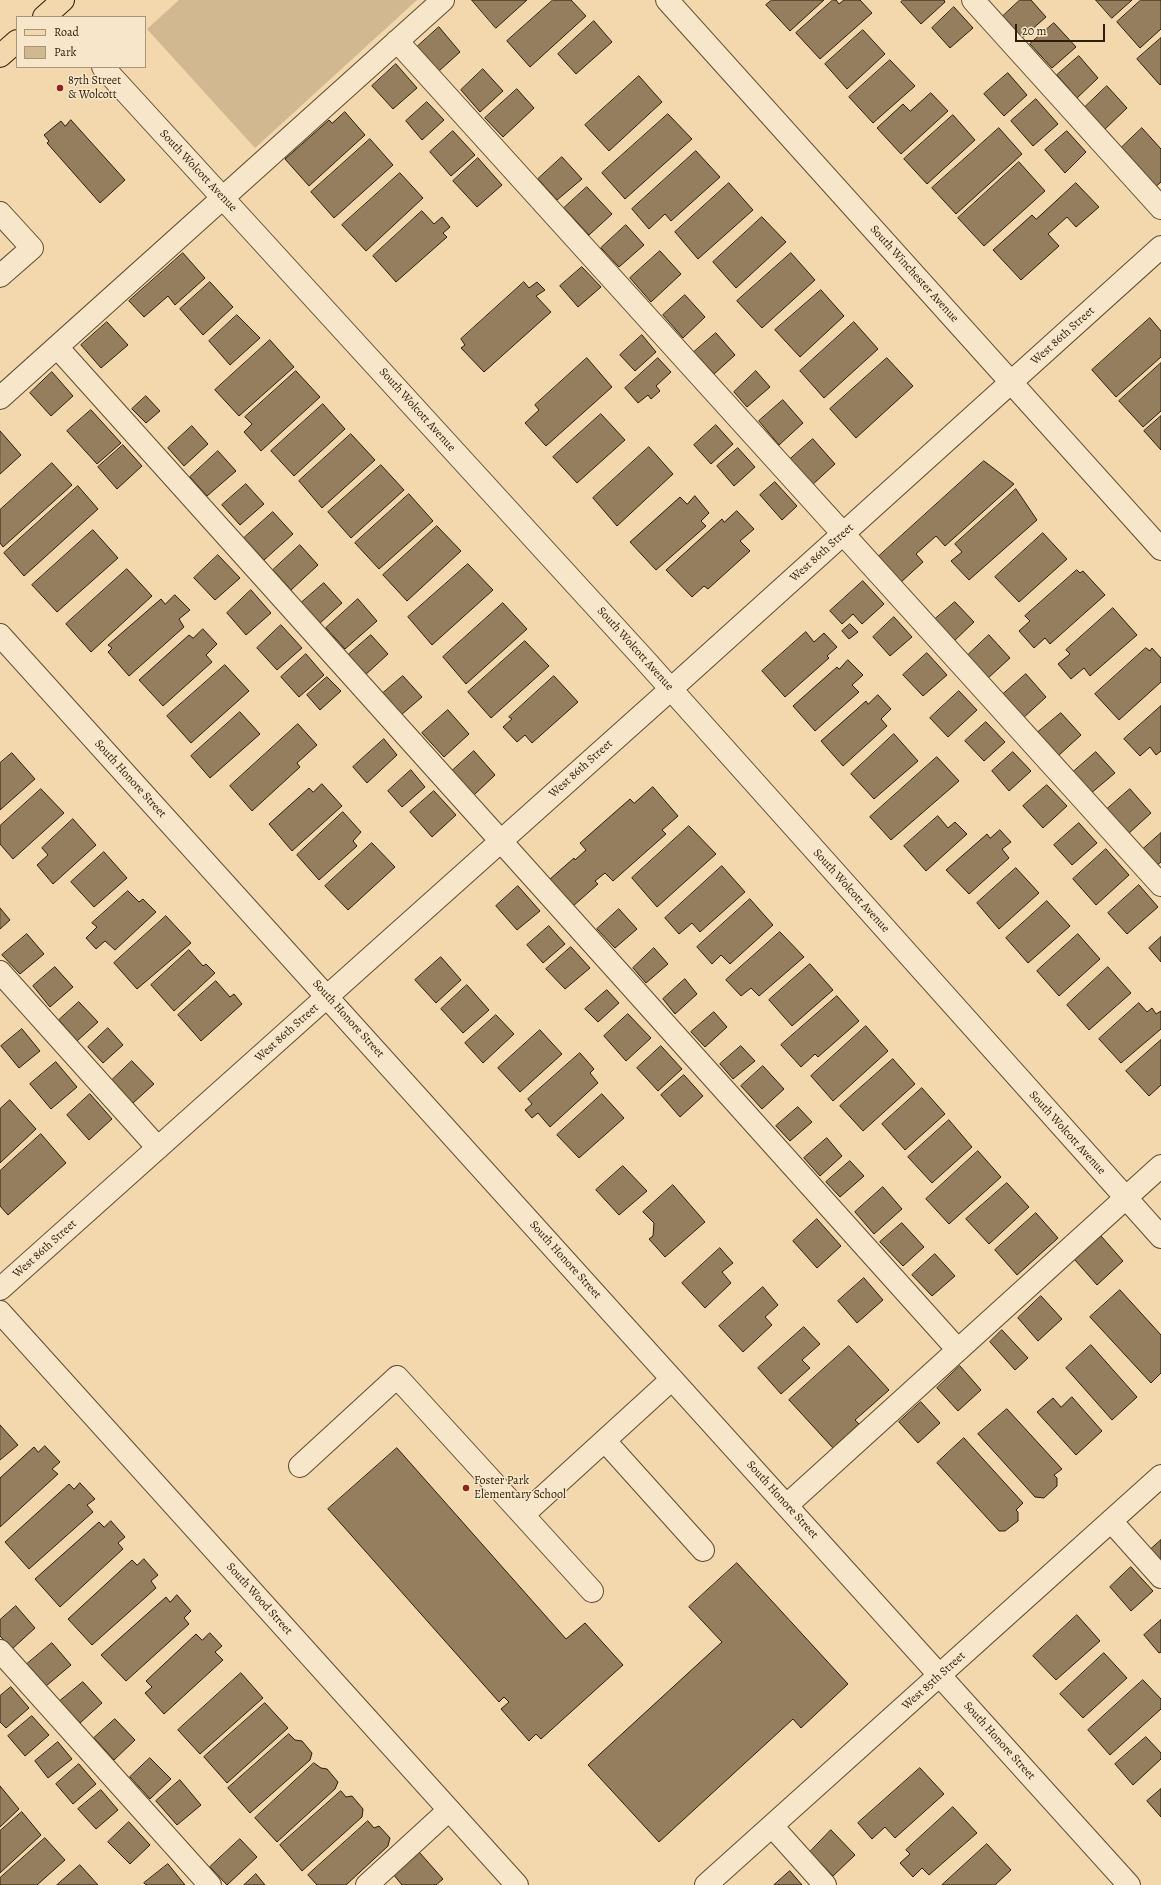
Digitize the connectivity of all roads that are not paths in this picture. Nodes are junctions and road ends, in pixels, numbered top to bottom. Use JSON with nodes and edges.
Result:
{"nodes":[{"id":1,"x":442,"y":0,"type":"edge"},
{"id":2,"x":667,"y":0,"type":"edge"},
{"id":3,"x":973,"y":0,"type":"edge"},
{"id":4,"x":397,"y":41,"type":"junction"},
{"id":5,"x":16,"y":42,"type":"edge"},
{"id":6,"x":0,"y":56,"type":"edge"},
{"id":7,"x":104,"y":68,"type":"edge"},
{"id":8,"x":223,"y":197,"type":"junction"},
{"id":9,"x":1161,"y":208,"type":"edge"},
{"id":10,"x":0,"y":213,"type":"edge"},
{"id":11,"x":1161,"y":247,"type":"edge"},
{"id":12,"x":0,"y":276,"type":"edge"},
{"id":13,"x":57,"y":347,"type":"junction"},
{"id":14,"x":1011,"y":383,"type":"junction"},
{"id":15,"x":0,"y":398,"type":"edge"},
{"id":16,"x":843,"y":534,"type":"junction"},
{"id":17,"x":1161,"y":549,"type":"edge"},
{"id":18,"x":0,"y":635,"type":"edge"},
{"id":19,"x":671,"y":689,"type":"junction"},
{"id":20,"x":500,"y":841,"type":"junction"},
{"id":21,"x":1161,"y":885,"type":"edge"},
{"id":22,"x":0,"y":972,"type":"edge"},
{"id":23,"x":327,"y":997,"type":"junction"},
{"id":24,"x":158,"y":1148,"type":"junction"},
{"id":25,"x":1161,"y":1166,"type":"edge"},
{"id":26,"x":1125,"y":1198,"type":"junction"},
{"id":27,"x":1161,"y":1237,"type":"edge"},
{"id":28,"x":0,"y":1289,"type":"edge"},
{"id":29,"x":0,"y":1312,"type":"edge"},
{"id":30,"x":958,"y":1350,"type":"junction"},
{"id":31,"x":672,"y":1379,"type":"junction"},
{"id":32,"x":605,"y":1441,"type":"junction"},
{"id":33,"x":300,"y":1466,"type":"dead end"},
{"id":34,"x":1161,"y":1476,"type":"edge"},
{"id":35,"x":787,"y":1505,"type":"junction"},
{"id":36,"x":523,"y":1515,"type":"junction"},
{"id":37,"x":1111,"y":1521,"type":"junction"},
{"id":38,"x":703,"y":1550,"type":"dead end"},
{"id":39,"x":1161,"y":1576,"type":"edge"},
{"id":40,"x":592,"y":1592,"type":"dead end"},
{"id":41,"x":0,"y":1651,"type":"edge"},
{"id":42,"x":940,"y":1675,"type":"junction"},
{"id":43,"x":449,"y":1810,"type":"junction"},
{"id":44,"x":772,"y":1826,"type":"junction"},
{"id":45,"x":210,"y":1885,"type":"edge"},
{"id":46,"x":367,"y":1885,"type":"edge"},
{"id":47,"x":517,"y":1885,"type":"edge"},
{"id":48,"x":706,"y":1885,"type":"edge"},
{"id":49,"x":825,"y":1885,"type":"edge"},
{"id":50,"x":1129,"y":1885,"type":"edge"}],
"edges":[{"from":1,"to":4,"type":"street"},
{"from":2,"to":14,"type":"street","name":"South Winchester Avenue"},
{"from":3,"to":9,"type":"street"},
{"from":4,"to":8,"type":"street"},
{"from":4,"to":16,"type":"street"},
{"from":5,"to":6,"type":"main road"},
{"from":7,"to":8,"type":"street","name":"South Wolcott Avenue"},
{"from":8,"to":13,"type":"street"},
{"from":8,"to":19,"type":"street","name":"South Wolcott Avenue"},
{"from":10,"to":12,"type":"street"},
{"from":11,"to":14,"type":"street","name":"West 86th Street"},
{"from":13,"to":15,"type":"street"},
{"from":13,"to":20,"type":"street"},
{"from":14,"to":16,"type":"street","name":"West 86th Street"},
{"from":14,"to":17,"type":"street","name":"South Winchester Avenue"},
{"from":16,"to":19,"type":"street","name":"West 86th Street"},
{"from":16,"to":21,"type":"street"},
{"from":18,"to":23,"type":"street","name":"South Honore Street"},
{"from":19,"to":20,"type":"street","name":"West 86th Street"},
{"from":19,"to":26,"type":"street","name":"South Wolcott Avenue"},
{"from":20,"to":23,"type":"street","name":"West 86th Street"},
{"from":20,"to":30,"type":"street"},
{"from":22,"to":24,"type":"street"},
{"from":23,"to":24,"type":"street","name":"West 86th Street"},
{"from":23,"to":31,"type":"street","name":"South Honore Street"},
{"from":24,"to":28,"type":"street","name":"West 86th Street"},
{"from":25,"to":26,"type":"street"},
{"from":26,"to":27,"type":"street","name":"South Wolcott Avenue"},
{"from":26,"to":30,"type":"street"},
{"from":29,"to":43,"type":"street","name":"South Wood Street"},
{"from":30,"to":35,"type":"street"},
{"from":31,"to":32,"type":"street"},
{"from":31,"to":35,"type":"street","name":"South Honore Street"},
{"from":32,"to":36,"type":"street"},
{"from":32,"to":38,"type":"street"},
{"from":33,"to":36,"type":"street"},
{"from":34,"to":37,"type":"street","name":"West 85th Street"},
{"from":35,"to":42,"type":"street","name":"South Honore Street"},
{"from":36,"to":40,"type":"street"},
{"from":37,"to":39,"type":"street"},
{"from":37,"to":42,"type":"street","name":"West 85th Street"},
{"from":41,"to":45,"type":"street"},
{"from":42,"to":44,"type":"street","name":"West 85th Street"},
{"from":42,"to":50,"type":"street","name":"South Honore Street"},
{"from":43,"to":46,"type":"street"},
{"from":43,"to":47,"type":"street","name":"South Wood Street"},
{"from":44,"to":48,"type":"street","name":"West 85th Street"},
{"from":44,"to":49,"type":"street"}]}
